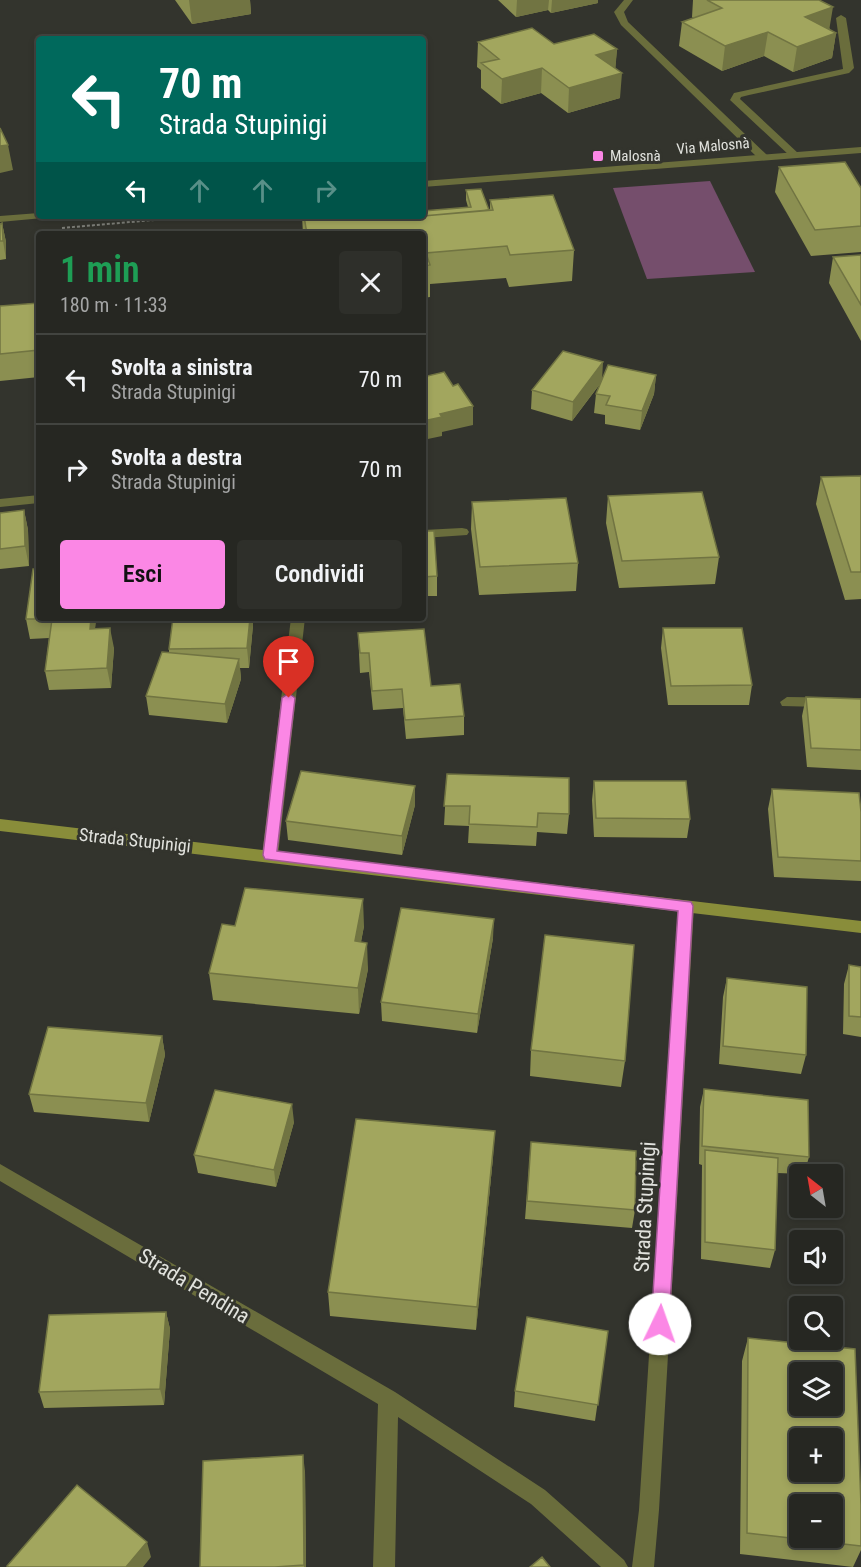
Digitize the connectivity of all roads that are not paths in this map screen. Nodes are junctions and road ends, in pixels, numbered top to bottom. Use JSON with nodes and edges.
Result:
{"nodes":[{"id":1,"x":629,"y":0,"type":"edge"},
{"id":2,"x":841,"y":18,"type":"dead end"},
{"id":3,"x":861,"y":150,"type":"edge"},
{"id":4,"x":794,"y":154,"type":"junction"},
{"id":5,"x":763,"y":157,"type":"junction"},
{"id":6,"x":426,"y":184,"type":"edge"},
{"id":7,"x":36,"y":216,"type":"edge"},
{"id":8,"x":0,"y":219,"type":"edge"},
{"id":9,"x":36,"y":499,"type":"edge"},
{"id":10,"x":0,"y":503,"type":"edge"},
{"id":11,"x":462,"y":532,"type":"dead end"},
{"id":12,"x":426,"y":534,"type":"edge"},
{"id":13,"x":298,"y":621,"type":"edge"},
{"id":14,"x":787,"y":702,"type":"dead end"},
{"id":15,"x":861,"y":703,"type":"edge"},
{"id":16,"x":0,"y":825,"type":"edge"},
{"id":17,"x":270,"y":855,"type":"junction"},
{"id":18,"x":686,"y":906,"type":"junction"},
{"id":19,"x":861,"y":927,"type":"edge"},
{"id":20,"x":0,"y":1172,"type":"edge"},
{"id":21,"x":388,"y":1399,"type":"junction"},
{"id":22,"x":384,"y":1567,"type":"edge"},
{"id":23,"x":617,"y":1567,"type":"edge"},
{"id":24,"x":643,"y":1567,"type":"edge"}],
"edges":[{"from":1,"to":5,"type":"street"},
{"from":2,"to":4,"type":"street"},
{"from":3,"to":4,"type":"street","name":"Via Malosnà"},
{"from":4,"to":5,"type":"street","name":"Via Malosnà"},
{"from":5,"to":6,"type":"street","name":"Via Malosnà"},
{"from":7,"to":8,"type":"street"},
{"from":9,"to":10,"type":"street"},
{"from":11,"to":12,"type":"street"},
{"from":13,"to":17,"type":"street"},
{"from":14,"to":15,"type":"street"},
{"from":16,"to":17,"type":"street","name":"Strada Stupinigi"},
{"from":17,"to":18,"type":"street","name":"Strada Stupinigi"},
{"from":18,"to":19,"type":"street","name":"Strada Stupinigi"},
{"from":18,"to":24,"type":"street","name":"Strada Stupinigi"},
{"from":20,"to":21,"type":"street","name":"Strada Pendina"},
{"from":21,"to":22,"type":"street"},
{"from":21,"to":23,"type":"street","name":"Strada Pendina"}]}
